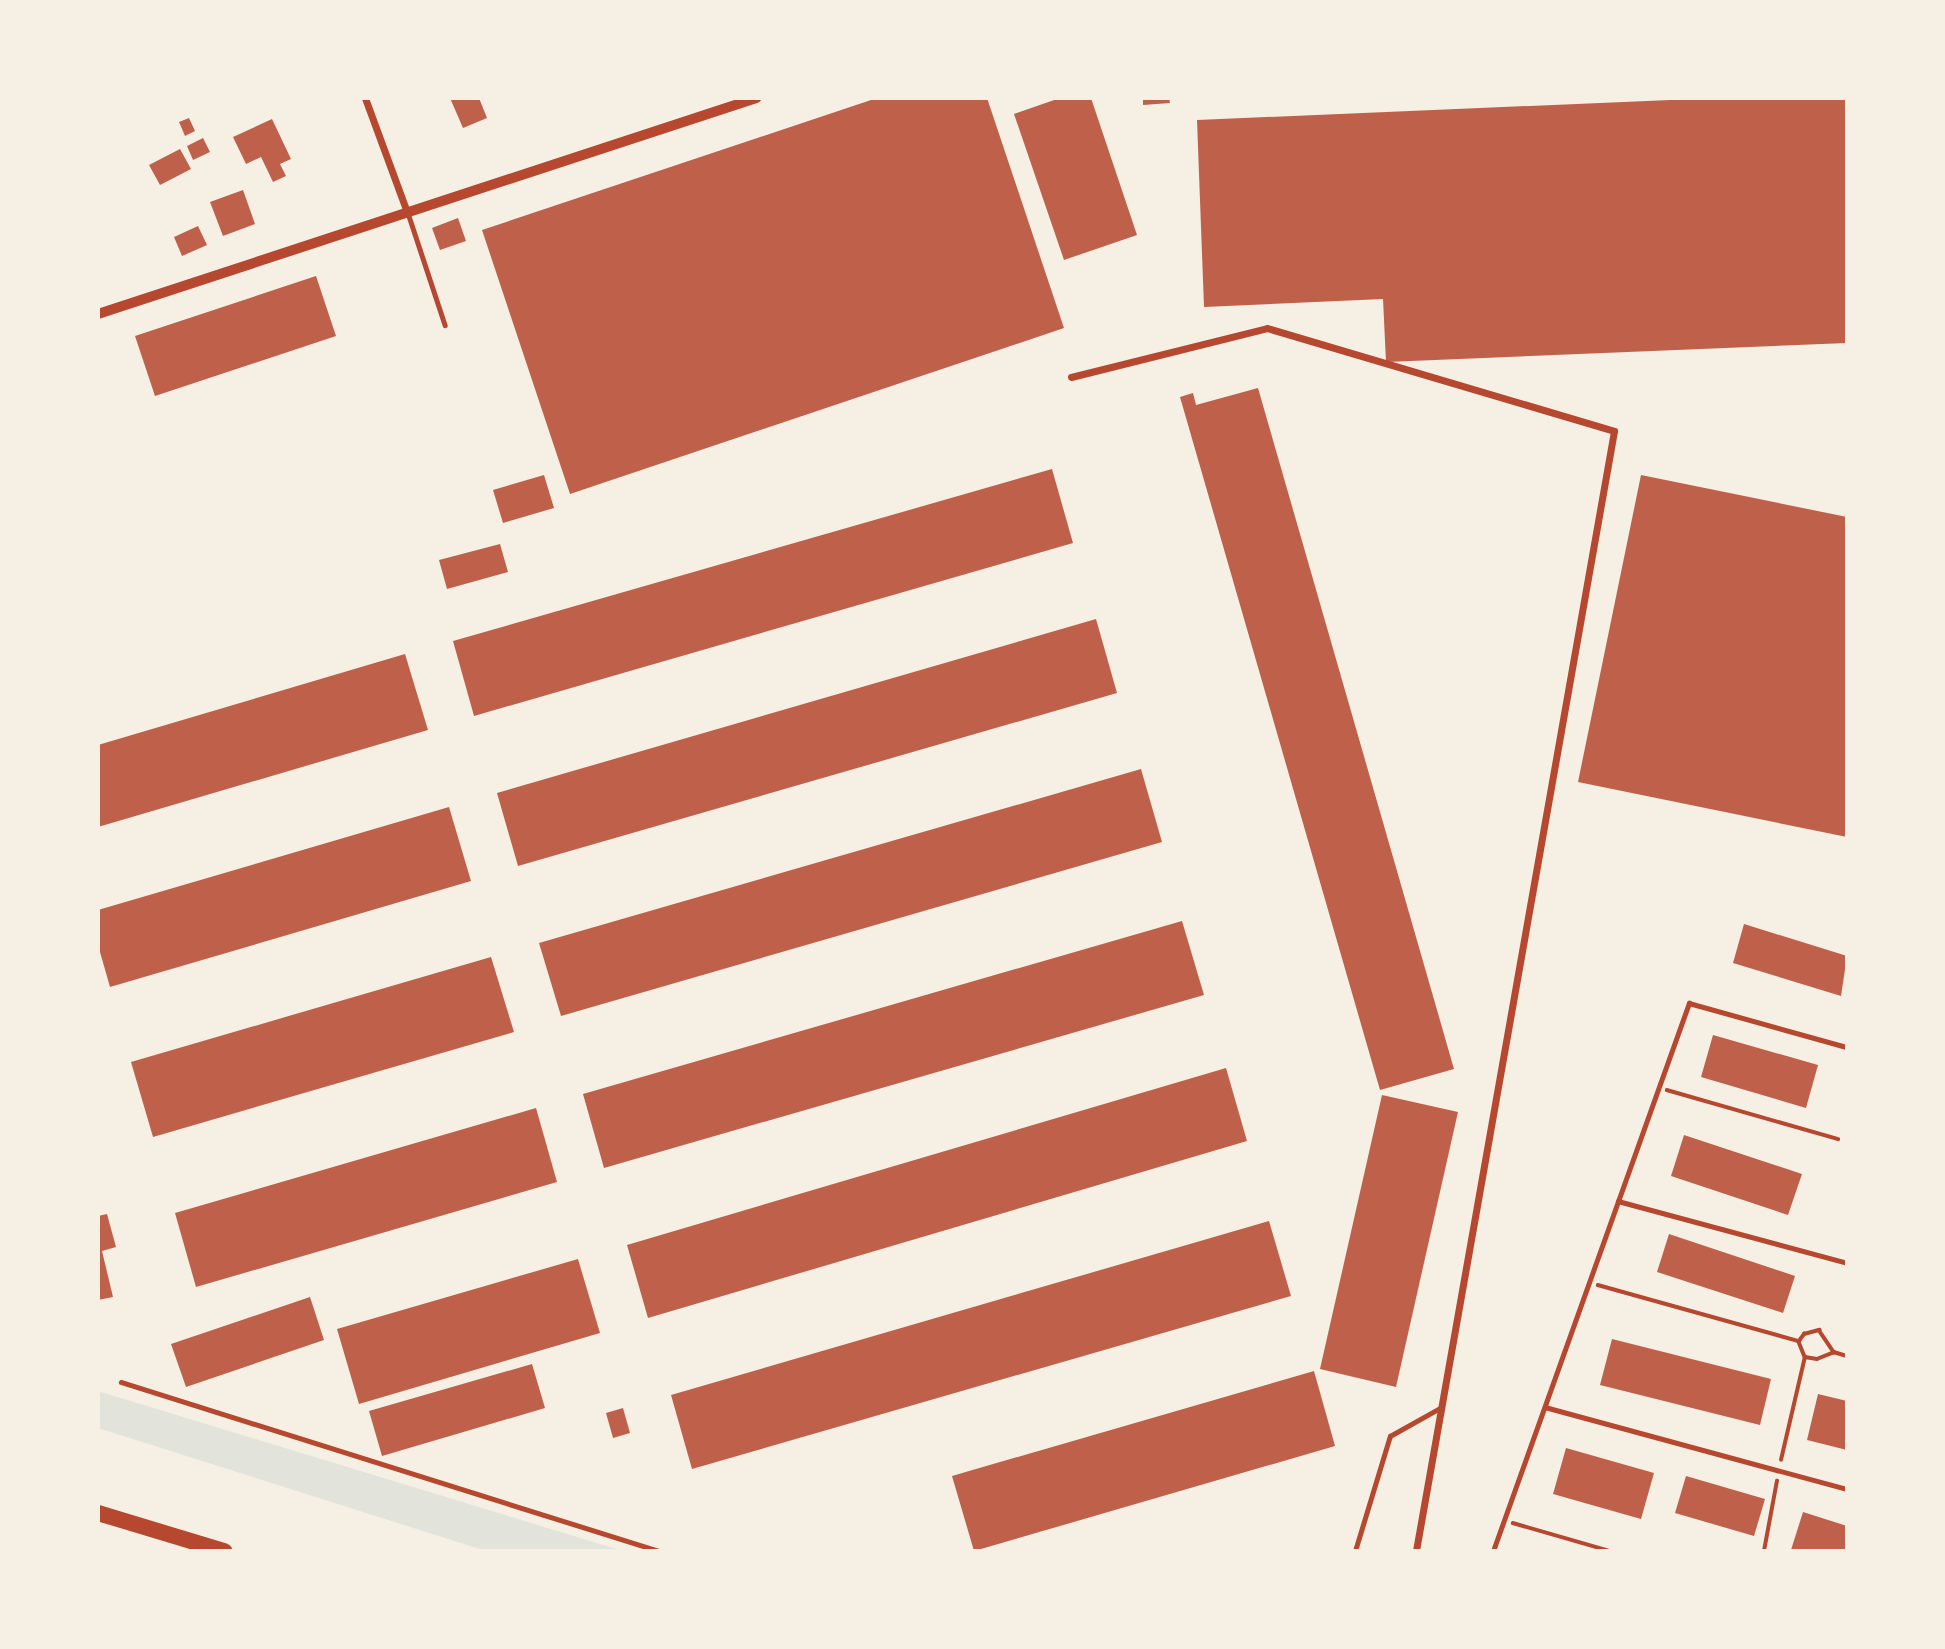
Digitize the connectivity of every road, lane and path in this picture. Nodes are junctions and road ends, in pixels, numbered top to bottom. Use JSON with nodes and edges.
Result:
{"nodes":[{"id":1,"x":365,"y":98,"type":"edge"},
{"id":2,"x":756,"y":98,"type":"edge"},
{"id":3,"x":407,"y":212,"type":"junction"},
{"id":4,"x":98,"y":314,"type":"edge"},
{"id":5,"x":445,"y":325,"type":"dead end"},
{"id":6,"x":1071,"y":377,"type":"dead end"},
{"id":7,"x":1847,"y":1047,"type":"edge"},
{"id":8,"x":1659,"y":1087,"type":"junction"},
{"id":9,"x":1838,"y":1139,"type":"dead end"},
{"id":10,"x":1618,"y":1201,"type":"junction"},
{"id":11,"x":1847,"y":1262,"type":"edge"},
{"id":12,"x":1589,"y":1283,"type":"junction"},
{"id":13,"x":1799,"y":1341,"type":"junction"},
{"id":14,"x":1834,"y":1352,"type":"junction"},
{"id":15,"x":1847,"y":1356,"type":"edge"},
{"id":16,"x":1805,"y":1357,"type":"junction"},
{"id":17,"x":121,"y":1382,"type":"dead end"},
{"id":18,"x":1545,"y":1407,"type":"junction"},
{"id":19,"x":1440,"y":1408,"type":"junction"},
{"id":20,"x":1779,"y":1467,"type":"junction"},
{"id":21,"x":1847,"y":1489,"type":"edge"},
{"id":22,"x":98,"y":1513,"type":"edge"},
{"id":23,"x":1504,"y":1520,"type":"junction"},
{"id":24,"x":224,"y":1551,"type":"edge"},
{"id":25,"x":659,"y":1551,"type":"edge"},
{"id":26,"x":1355,"y":1551,"type":"edge"},
{"id":27,"x":1416,"y":1551,"type":"edge"},
{"id":28,"x":1493,"y":1551,"type":"edge"},
{"id":29,"x":1610,"y":1551,"type":"edge"},
{"id":30,"x":1764,"y":1551,"type":"edge"}],
"edges":[{"from":1,"to":3,"type":"street"},
{"from":2,"to":3,"type":"street"},
{"from":3,"to":4,"type":"street"},
{"from":3,"to":5,"type":"lane"},
{"from":6,"to":19,"type":"street"},
{"from":7,"to":8,"type":"lane"},
{"from":8,"to":9,"type":"path"},
{"from":8,"to":10,"type":"lane"},
{"from":10,"to":11,"type":"lane"},
{"from":10,"to":12,"type":"lane"},
{"from":12,"to":13,"type":"path"},
{"from":12,"to":18,"type":"lane"},
{"from":13,"to":14,"type":"path"},
{"from":13,"to":16,"type":"path"},
{"from":14,"to":15,"type":"path"},
{"from":14,"to":16,"type":"path"},
{"from":16,"to":20,"type":"path"},
{"from":17,"to":25,"type":"lane"},
{"from":18,"to":20,"type":"lane"},
{"from":18,"to":23,"type":"lane"},
{"from":19,"to":26,"type":"lane"},
{"from":19,"to":27,"type":"street"},
{"from":20,"to":21,"type":"lane"},
{"from":20,"to":30,"type":"path"},
{"from":22,"to":24,"type":"highway"},
{"from":23,"to":28,"type":"lane"},
{"from":23,"to":29,"type":"path"}]}
